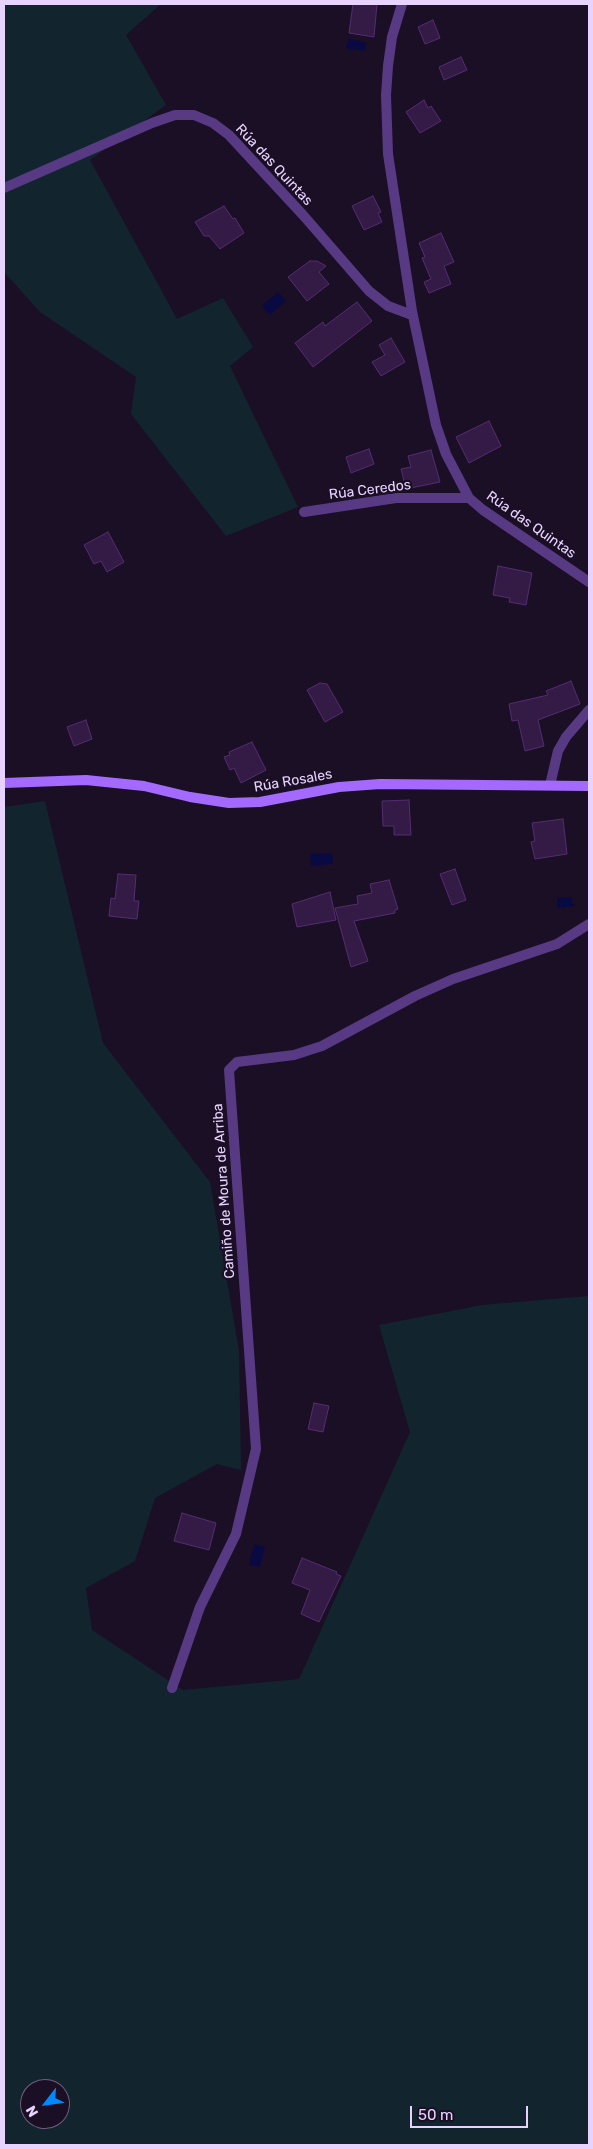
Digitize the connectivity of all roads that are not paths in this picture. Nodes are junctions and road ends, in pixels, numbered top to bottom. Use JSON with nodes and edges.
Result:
{"nodes":[{"id":1,"x":402,"y":4,"type":"edge"},
{"id":2,"x":4,"y":188,"type":"edge"},
{"id":3,"x":412,"y":315,"type":"junction"},
{"id":4,"x":469,"y":498,"type":"junction"},
{"id":5,"x":304,"y":512,"type":"dead end"},
{"id":6,"x":589,"y":582,"type":"edge"},
{"id":7,"x":589,"y":710,"type":"edge"},
{"id":8,"x":4,"y":783,"type":"edge"},
{"id":9,"x":550,"y":785,"type":"junction"},
{"id":10,"x":589,"y":786,"type":"edge"},
{"id":11,"x":589,"y":924,"type":"edge"},
{"id":12,"x":172,"y":1688,"type":"dead end"}],
"edges":[{"from":1,"to":3,"type":"street","name":"Rúa das Quintas"},
{"from":2,"to":3,"type":"street","name":"Rúa das Quintas"},
{"from":3,"to":4,"type":"street","name":"Rúa das Quintas"},
{"from":4,"to":5,"type":"street","name":"Rúa Ceredos"},
{"from":4,"to":6,"type":"street","name":"Rúa das Quintas"},
{"from":7,"to":9,"type":"street"},
{"from":8,"to":9,"type":"street","name":"Rúa Rosales"},
{"from":9,"to":10,"type":"street","name":"Rúa Rosales"},
{"from":11,"to":12,"type":"street","name":"Camiño de Moura de Arriba"}]}
